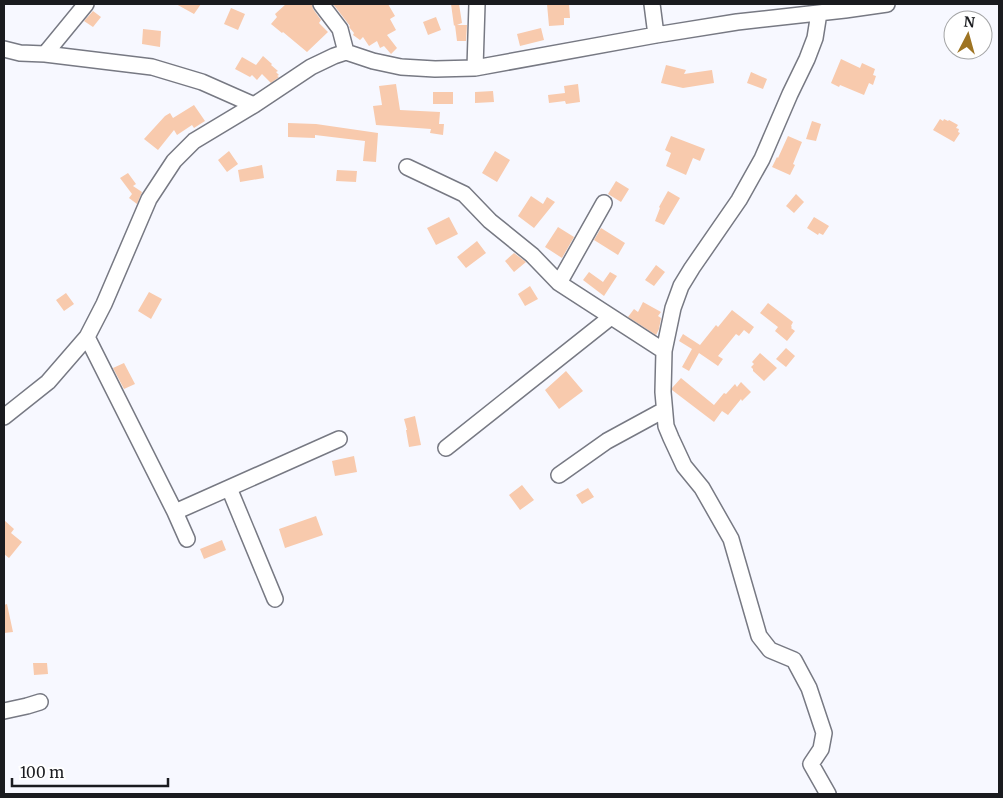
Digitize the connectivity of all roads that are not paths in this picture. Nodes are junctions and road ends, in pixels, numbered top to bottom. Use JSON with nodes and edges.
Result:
{"nodes":[{"id":1,"x":86,"y":4,"type":"edge"},
{"id":2,"x":321,"y":4,"type":"edge"},
{"id":3,"x":477,"y":4,"type":"edge"},
{"id":4,"x":652,"y":4,"type":"edge"},
{"id":5,"x":887,"y":4,"type":"edge"},
{"id":6,"x":845,"y":7,"type":"edge"},
{"id":7,"x":819,"y":13,"type":"junction"},
{"id":8,"x":656,"y":35,"type":"junction"},
{"id":9,"x":4,"y":49,"type":"edge"},
{"id":10,"x":346,"y":52,"type":"junction"},
{"id":11,"x":45,"y":54,"type":"junction"},
{"id":12,"x":475,"y":68,"type":"junction"},
{"id":13,"x":254,"y":105,"type":"junction"},
{"id":14,"x":407,"y":167,"type":"dead end"},
{"id":15,"x":604,"y":203,"type":"dead end"},
{"id":16,"x":559,"y":283,"type":"junction"},
{"id":17,"x":611,"y":317,"type":"junction"},
{"id":18,"x":87,"y":337,"type":"junction"},
{"id":19,"x":664,"y":351,"type":"junction"},
{"id":20,"x":664,"y":410,"type":"junction"},
{"id":21,"x":4,"y":417,"type":"edge"},
{"id":22,"x":339,"y":439,"type":"dead end"},
{"id":23,"x":446,"y":448,"type":"dead end"},
{"id":24,"x":559,"y":475,"type":"dead end"},
{"id":25,"x":229,"y":488,"type":"junction"},
{"id":26,"x":175,"y":512,"type":"junction"},
{"id":27,"x":187,"y":539,"type":"dead end"},
{"id":28,"x":275,"y":599,"type":"dead end"},
{"id":29,"x":40,"y":702,"type":"dead end"},
{"id":30,"x":4,"y":711,"type":"edge"},
{"id":31,"x":828,"y":794,"type":"edge"}],
"edges":[{"from":1,"to":11,"type":"street"},
{"from":2,"to":10,"type":"street"},
{"from":3,"to":12,"type":"street"},
{"from":4,"to":8,"type":"street"},
{"from":5,"to":6,"type":"street"},
{"from":6,"to":7,"type":"street"},
{"from":7,"to":8,"type":"street"},
{"from":7,"to":19,"type":"street"},
{"from":8,"to":12,"type":"street"},
{"from":9,"to":11,"type":"street"},
{"from":10,"to":12,"type":"street"},
{"from":10,"to":13,"type":"street"},
{"from":11,"to":13,"type":"street"},
{"from":13,"to":18,"type":"street"},
{"from":14,"to":16,"type":"street"},
{"from":15,"to":16,"type":"street"},
{"from":16,"to":17,"type":"street"},
{"from":17,"to":19,"type":"street"},
{"from":17,"to":23,"type":"street"},
{"from":18,"to":21,"type":"street"},
{"from":18,"to":26,"type":"street"},
{"from":19,"to":20,"type":"street"},
{"from":20,"to":24,"type":"street"},
{"from":20,"to":31,"type":"street"},
{"from":22,"to":25,"type":"street"},
{"from":25,"to":26,"type":"street"},
{"from":25,"to":28,"type":"street"},
{"from":26,"to":27,"type":"street"},
{"from":29,"to":30,"type":"street"}]}
